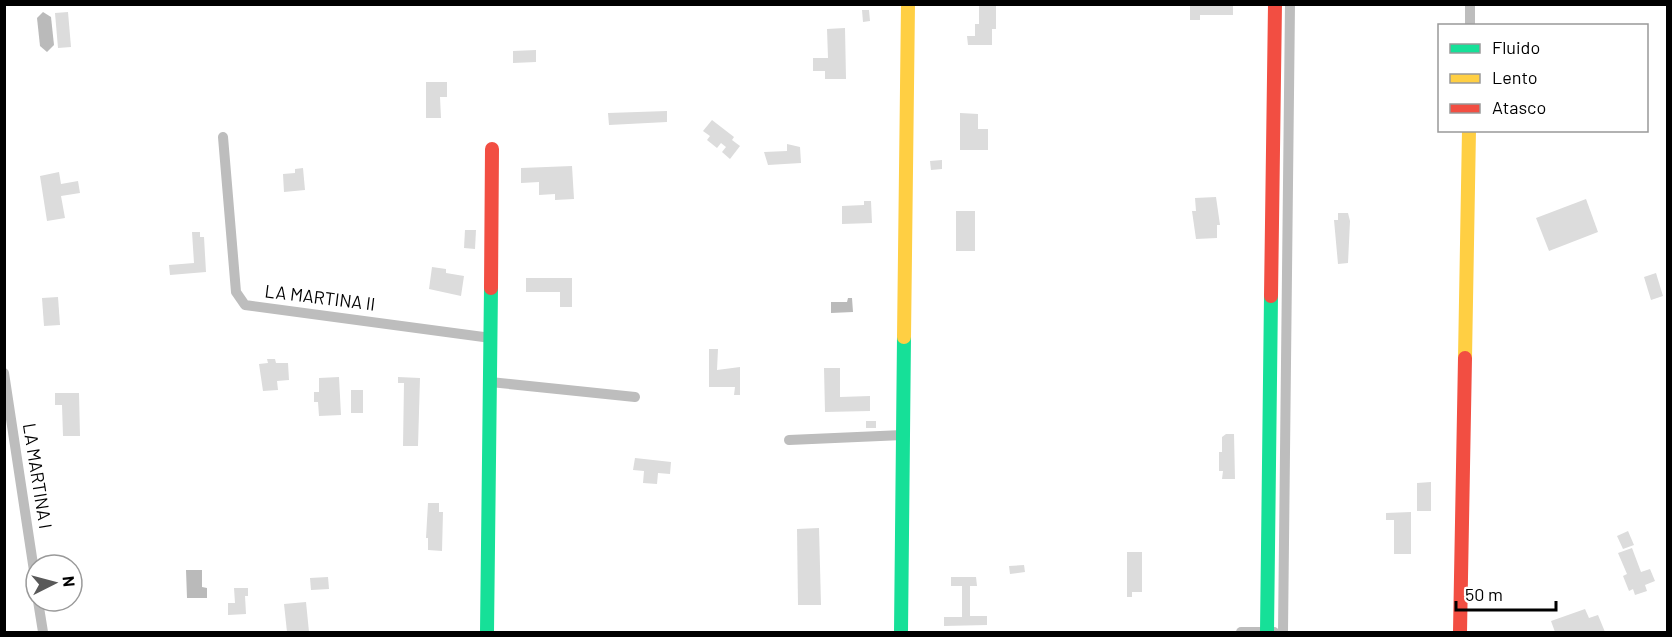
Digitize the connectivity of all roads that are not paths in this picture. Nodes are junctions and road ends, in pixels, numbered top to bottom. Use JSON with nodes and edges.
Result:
{"nodes":[{"id":1,"x":908,"y":4,"type":"edge"},
{"id":2,"x":1275,"y":4,"type":"edge"},
{"id":3,"x":1290,"y":4,"type":"edge"},
{"id":4,"x":1470,"y":4,"type":"edge"},
{"id":5,"x":1470,"y":24,"type":"edge"},
{"id":6,"x":1469,"y":132,"type":"edge"},
{"id":7,"x":223,"y":137,"type":"dead end"},
{"id":8,"x":492,"y":149,"type":"dead end"},
{"id":9,"x":491,"y":338,"type":"junction"},
{"id":10,"x":4,"y":373,"type":"edge"},
{"id":11,"x":490,"y":382,"type":"junction"},
{"id":12,"x":635,"y":397,"type":"dead end"},
{"id":13,"x":903,"y":435,"type":"junction"},
{"id":14,"x":789,"y":440,"type":"dead end"},
{"id":15,"x":31,"y":553,"type":"edge"},
{"id":16,"x":40,"y":613,"type":"edge"},
{"id":17,"x":1267,"y":632,"type":"edge"},
{"id":18,"x":1283,"y":632,"type":"edge"},
{"id":19,"x":43,"y":633,"type":"edge"},
{"id":20,"x":487,"y":633,"type":"edge"},
{"id":21,"x":901,"y":633,"type":"edge"},
{"id":22,"x":1241,"y":633,"type":"edge"},
{"id":23,"x":1460,"y":633,"type":"edge"}],
"edges":[{"from":1,"to":13,"type":"street"},
{"from":2,"to":17,"type":"street"},
{"from":3,"to":18,"type":"street"},
{"from":4,"to":5,"type":"street"},
{"from":6,"to":23,"type":"street"},
{"from":7,"to":9,"type":"street","name":"LA MARTINA II"},
{"from":8,"to":9,"type":"street"},
{"from":9,"to":11,"type":"street"},
{"from":10,"to":15,"type":"street","name":"LA MARTINA I"},
{"from":11,"to":12,"type":"street"},
{"from":11,"to":20,"type":"street"},
{"from":13,"to":14,"type":"street"},
{"from":13,"to":21,"type":"street"},
{"from":16,"to":19,"type":"street"},
{"from":17,"to":18,"type":"street"},
{"from":17,"to":22,"type":"street"}]}
